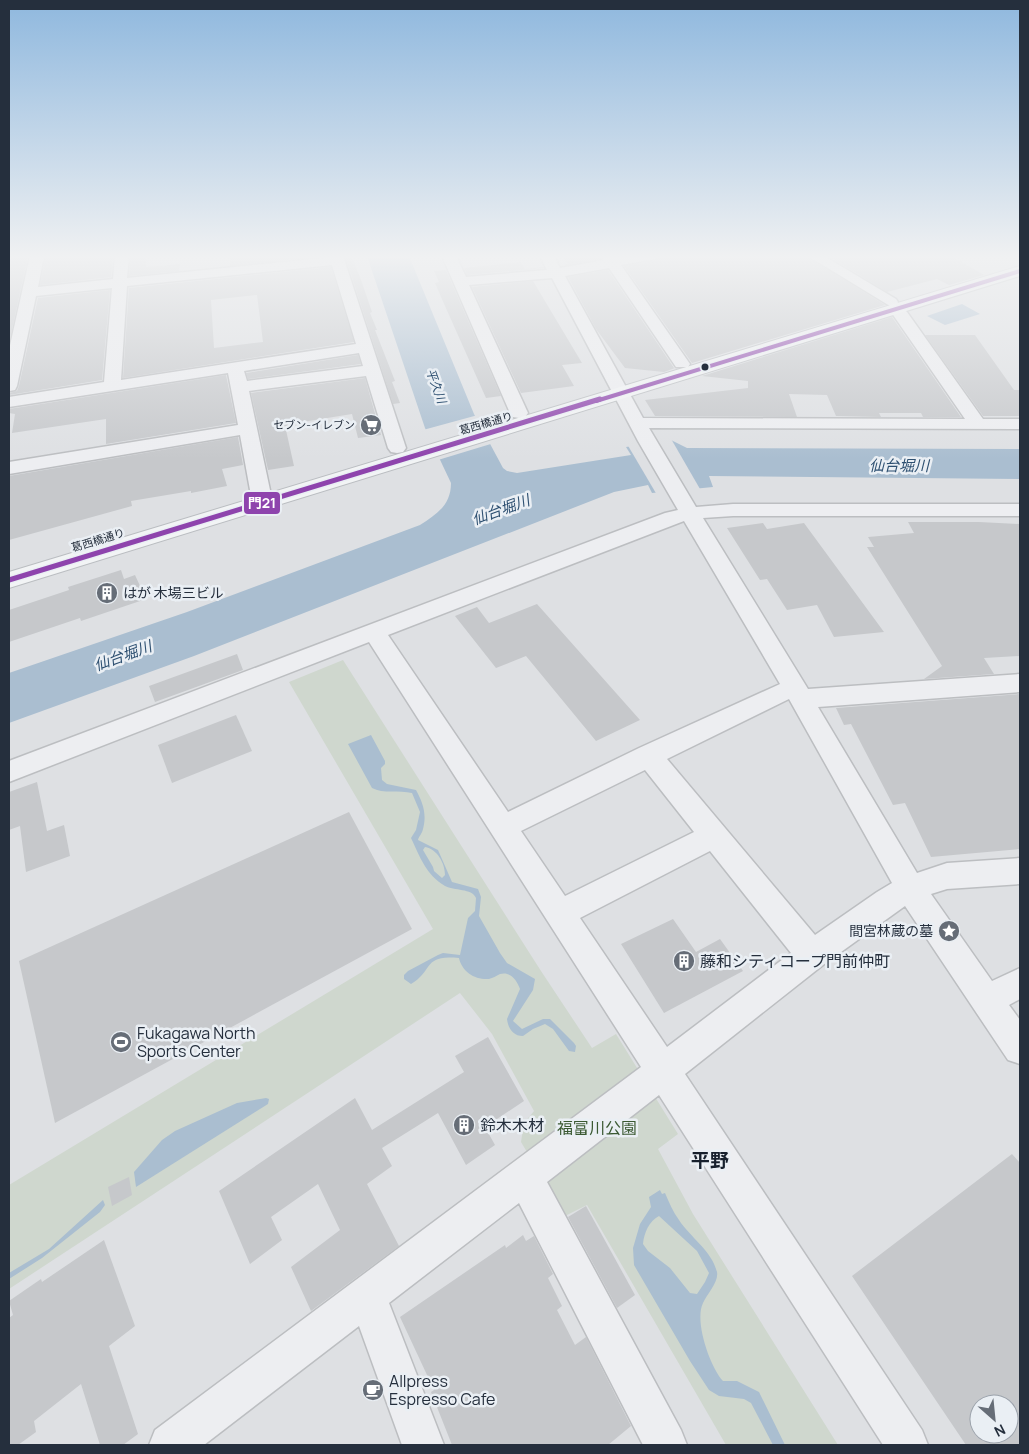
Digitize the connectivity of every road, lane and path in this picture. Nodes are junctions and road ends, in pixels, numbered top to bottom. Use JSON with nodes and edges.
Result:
{"nodes":[{"id":1,"x":22,"y":324,"type":"edge"},
{"id":2,"x":116,"y":324,"type":"edge"},
{"id":3,"x":358,"y":324,"type":"edge"},
{"id":4,"x":480,"y":324,"type":"edge"},
{"id":5,"x":584,"y":324,"type":"edge"},
{"id":6,"x":654,"y":324,"type":"edge"},
{"id":7,"x":828,"y":324,"type":"edge"},
{"id":8,"x":834,"y":324,"type":"edge"},
{"id":9,"x":908,"y":324,"type":"edge"},
{"id":10,"x":365,"y":347,"type":"junction"},
{"id":11,"x":682,"y":364,"type":"junction"},
{"id":12,"x":235,"y":367,"type":"junction"},
{"id":13,"x":372,"y":370,"type":"junction"},
{"id":14,"x":9,"y":386,"type":"edge"},
{"id":15,"x":112,"y":387,"type":"junction"},
{"id":16,"x":239,"y":387,"type":"junction"},
{"id":17,"x":619,"y":389,"type":"junction"},
{"id":18,"x":9,"y":402,"type":"edge"},
{"id":19,"x":519,"y":413,"type":"junction"},
{"id":20,"x":638,"y":423,"type":"junction"},
{"id":21,"x":978,"y":424,"type":"junction"},
{"id":22,"x":1020,"y":424,"type":"edge"},
{"id":23,"x":496,"y":426,"type":"junction"},
{"id":24,"x":247,"y":429,"type":"junction"},
{"id":25,"x":422,"y":447,"type":"junction"},
{"id":26,"x":397,"y":448,"type":"junction"},
{"id":27,"x":9,"y":468,"type":"edge"},
{"id":28,"x":260,"y":490,"type":"junction"},
{"id":29,"x":1020,"y":510,"type":"edge"},
{"id":30,"x":691,"y":513,"type":"junction"},
{"id":31,"x":9,"y":567,"type":"edge"},
{"id":32,"x":9,"y":580,"type":"edge"},
{"id":33,"x":374,"y":632,"type":"junction"},
{"id":34,"x":1020,"y":683,"type":"edge"},
{"id":35,"x":798,"y":694,"type":"junction"},
{"id":36,"x":648,"y":755,"type":"junction"},
{"id":37,"x":9,"y":772,"type":"edge"},
{"id":38,"x":503,"y":827,"type":"junction"},
{"id":39,"x":714,"y":835,"type":"junction"},
{"id":40,"x":1020,"y":871,"type":"edge"},
{"id":41,"x":910,"y":888,"type":"junction"},
{"id":42,"x":559,"y":914,"type":"junction"},
{"id":43,"x":812,"y":955,"type":"junction"},
{"id":44,"x":1020,"y":983,"type":"edge"},
{"id":45,"x":986,"y":1000,"type":"junction"},
{"id":46,"x":1020,"y":1048,"type":"edge"},
{"id":47,"x":664,"y":1071,"type":"junction"},
{"id":48,"x":524,"y":1176,"type":"junction"},
{"id":49,"x":368,"y":1295,"type":"junction"},
{"id":50,"x":170,"y":1445,"type":"edge"},
{"id":51,"x":423,"y":1445,"type":"edge"},
{"id":52,"x":666,"y":1445,"type":"edge"},
{"id":53,"x":907,"y":1445,"type":"edge"}],
"edges":[{"from":1,"to":14,"type":"street"},
{"from":2,"to":15,"type":"street"},
{"from":3,"to":10,"type":"street"},
{"from":4,"to":19,"type":"street"},
{"from":5,"to":17,"type":"street"},
{"from":6,"to":11,"type":"street"},
{"from":7,"to":11,"type":"main road","name":"葛西橋通り"},
{"from":8,"to":17,"type":"main road","name":"葛西橋通り"},
{"from":9,"to":21,"type":"street"},
{"from":10,"to":12,"type":"street"},
{"from":10,"to":13,"type":"street"},
{"from":11,"to":17,"type":"main road","name":"葛西橋通り"},
{"from":12,"to":15,"type":"street"},
{"from":12,"to":16,"type":"street"},
{"from":13,"to":16,"type":"street"},
{"from":13,"to":26,"type":"street"},
{"from":15,"to":18,"type":"street"},
{"from":16,"to":24,"type":"street"},
{"from":17,"to":19,"type":"main road","name":"葛西橋通り"},
{"from":17,"to":20,"type":"street"},
{"from":17,"to":23,"type":"main road","name":"葛西橋通り"},
{"from":19,"to":23,"type":"main road","name":"葛西橋通り"},
{"from":20,"to":21,"type":"street"},
{"from":20,"to":30,"type":"street"},
{"from":21,"to":22,"type":"street"},
{"from":23,"to":25,"type":"main road","name":"葛西橋通り"},
{"from":24,"to":27,"type":"street"},
{"from":24,"to":28,"type":"street"},
{"from":25,"to":26,"type":"main road","name":"葛西橋通り"},
{"from":25,"to":32,"type":"main road","name":"葛西橋通り"},
{"from":26,"to":28,"type":"main road","name":"葛西橋通り"},
{"from":28,"to":31,"type":"main road","name":"葛西橋通り"},
{"from":29,"to":30,"type":"street"},
{"from":30,"to":33,"type":"street"},
{"from":30,"to":35,"type":"street"},
{"from":33,"to":37,"type":"street"},
{"from":33,"to":38,"type":"street"},
{"from":34,"to":35,"type":"street"},
{"from":35,"to":36,"type":"street"},
{"from":35,"to":41,"type":"street"},
{"from":36,"to":38,"type":"street"},
{"from":36,"to":39,"type":"street"},
{"from":38,"to":42,"type":"street"},
{"from":39,"to":42,"type":"street"},
{"from":39,"to":43,"type":"street"},
{"from":40,"to":41,"type":"street"},
{"from":41,"to":43,"type":"street"},
{"from":41,"to":45,"type":"street"},
{"from":42,"to":47,"type":"street"},
{"from":43,"to":47,"type":"street"},
{"from":44,"to":45,"type":"street"},
{"from":45,"to":46,"type":"street"},
{"from":47,"to":48,"type":"street"},
{"from":47,"to":53,"type":"street"},
{"from":48,"to":49,"type":"street"},
{"from":48,"to":52,"type":"street"},
{"from":49,"to":50,"type":"street"},
{"from":49,"to":51,"type":"street"}]}
